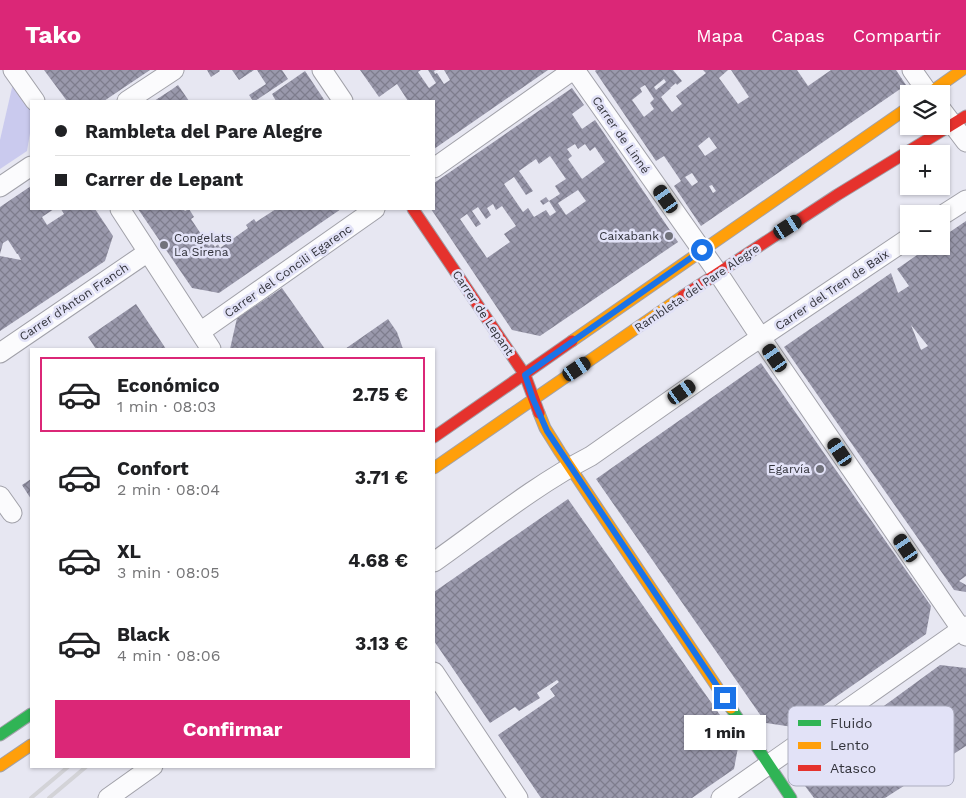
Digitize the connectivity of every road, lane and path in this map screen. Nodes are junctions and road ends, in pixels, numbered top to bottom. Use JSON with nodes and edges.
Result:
{"nodes":[{"id":1,"x":13,"y":70,"type":"edge"},
{"id":2,"x":26,"y":70,"type":"edge"},
{"id":3,"x":174,"y":70,"type":"edge"},
{"id":4,"x":322,"y":70,"type":"edge"},
{"id":5,"x":574,"y":70,"type":"edge"},
{"id":6,"x":912,"y":70,"type":"edge"},
{"id":7,"x":962,"y":70,"type":"edge"},
{"id":8,"x":923,"y":85,"type":"edge"},
{"id":9,"x":941,"y":85,"type":"edge"},
{"id":10,"x":35,"y":100,"type":"edge"},
{"id":11,"x":47,"y":100,"type":"edge"},
{"id":12,"x":129,"y":100,"type":"edge"},
{"id":13,"x":342,"y":100,"type":"edge"},
{"id":14,"x":900,"y":113,"type":"edge"},
{"id":15,"x":960,"y":120,"type":"edge"},
{"id":16,"x":966,"y":142,"type":"edge"},
{"id":17,"x":30,"y":157,"type":"edge"},
{"id":18,"x":30,"y":167,"type":"edge"},
{"id":19,"x":435,"y":167,"type":"edge"},
{"id":20,"x":0,"y":176,"type":"edge"},
{"id":21,"x":0,"y":187,"type":"edge"},
{"id":22,"x":966,"y":200,"type":"edge"},
{"id":23,"x":121,"y":210,"type":"edge"},
{"id":24,"x":374,"y":210,"type":"edge"},
{"id":25,"x":414,"y":210,"type":"edge"},
{"id":26,"x":950,"y":210,"type":"edge"},
{"id":27,"x":900,"y":244,"type":"edge"},
{"id":28,"x":702,"y":250,"type":"junction"},
{"id":29,"x":148,"y":252,"type":"junction"},
{"id":30,"x":718,"y":273,"type":"junction"},
{"id":31,"x":200,"y":332,"type":"junction"},
{"id":32,"x":761,"y":338,"type":"junction"},
{"id":33,"x":210,"y":348,"type":"edge"},
{"id":34,"x":0,"y":353,"type":"edge"},
{"id":35,"x":525,"y":375,"type":"junction"},
{"id":36,"x":533,"y":399,"type":"junction"},
{"id":37,"x":435,"y":436,"type":"edge"},
{"id":38,"x":435,"y":467,"type":"edge"},
{"id":39,"x":570,"y":467,"type":"junction"},
{"id":40,"x":0,"y":496,"type":"edge"},
{"id":41,"x":12,"y":513,"type":"dead end"},
{"id":42,"x":435,"y":561,"type":"edge"},
{"id":43,"x":964,"y":630,"type":"edge"},
{"id":44,"x":435,"y":674,"type":"edge"},
{"id":45,"x":854,"y":706,"type":"edge"},
{"id":46,"x":30,"y":712,"type":"edge"},
{"id":47,"x":30,"y":713,"type":"edge"},
{"id":48,"x":0,"y":720,"type":"edge"},
{"id":49,"x":0,"y":735,"type":"edge"},
{"id":50,"x":30,"y":746,"type":"edge"},
{"id":51,"x":788,"y":752,"type":"edge"},
{"id":52,"x":769,"y":765,"type":"junction"},
{"id":53,"x":0,"y":766,"type":"edge"},
{"id":54,"x":150,"y":768,"type":"edge"},
{"id":55,"x":109,"y":798,"type":"edge"},
{"id":56,"x":518,"y":798,"type":"edge"},
{"id":57,"x":722,"y":798,"type":"edge"},
{"id":58,"x":791,"y":798,"type":"edge"}],
"edges":[{"from":1,"to":10,"type":"street"},
{"from":2,"to":11,"type":"street"},
{"from":3,"to":12,"type":"street"},
{"from":4,"to":13,"type":"street"},
{"from":5,"to":19,"type":"street"},
{"from":5,"to":28,"type":"street","name":"Carrer de Linné"},
{"from":6,"to":8,"type":"street"},
{"from":7,"to":9,"type":"main road"},
{"from":14,"to":28,"type":"main road"},
{"from":15,"to":16,"type":"street"},
{"from":15,"to":30,"type":"main road","name":"Rambleta del Pare Alegre"},
{"from":17,"to":20,"type":"street"},
{"from":18,"to":21,"type":"street"},
{"from":22,"to":26,"type":"street"},
{"from":23,"to":29,"type":"street"},
{"from":24,"to":31,"type":"street","name":"Carrer del Concili Egarenc"},
{"from":25,"to":35,"type":"main road","name":"Carrer de Lepant"},
{"from":27,"to":32,"type":"street","name":"Carrer del Tren de Baix"},
{"from":28,"to":30,"type":"street","name":"Carrer de Linné"},
{"from":28,"to":35,"type":"main road"},
{"from":29,"to":31,"type":"street"},
{"from":29,"to":34,"type":"street","name":"Carrer d'Anton Franch"},
{"from":30,"to":32,"type":"street","name":"Carrer de Linné"},
{"from":30,"to":36,"type":"main road","name":"Rambleta del Pare Alegre"},
{"from":31,"to":33,"type":"street"},
{"from":32,"to":39,"type":"street","name":"Carrer del Tren de Baix"},
{"from":32,"to":43,"type":"street","name":"Carrer de Linné"},
{"from":35,"to":36,"type":"main road","name":"Carrer de Lepant"},
{"from":35,"to":37,"type":"main road"},
{"from":36,"to":38,"type":"main road","name":"Rambleta del Pare Alegre"},
{"from":36,"to":39,"type":"main road","name":"Carrer de Lepant"},
{"from":39,"to":42,"type":"street","name":"Carrer del Tren de Baix"},
{"from":39,"to":52,"type":"main road","name":"Carrer de Lepant"},
{"from":40,"to":41,"type":"street"},
{"from":43,"to":45,"type":"street"},
{"from":44,"to":56,"type":"street"},
{"from":46,"to":48,"type":"street"},
{"from":47,"to":49,"type":"main road"},
{"from":50,"to":53,"type":"main road"},
{"from":51,"to":52,"type":"street"},
{"from":52,"to":57,"type":"street"},
{"from":52,"to":58,"type":"main road","name":"Carrer de Lepant"},
{"from":54,"to":55,"type":"street"}]}
